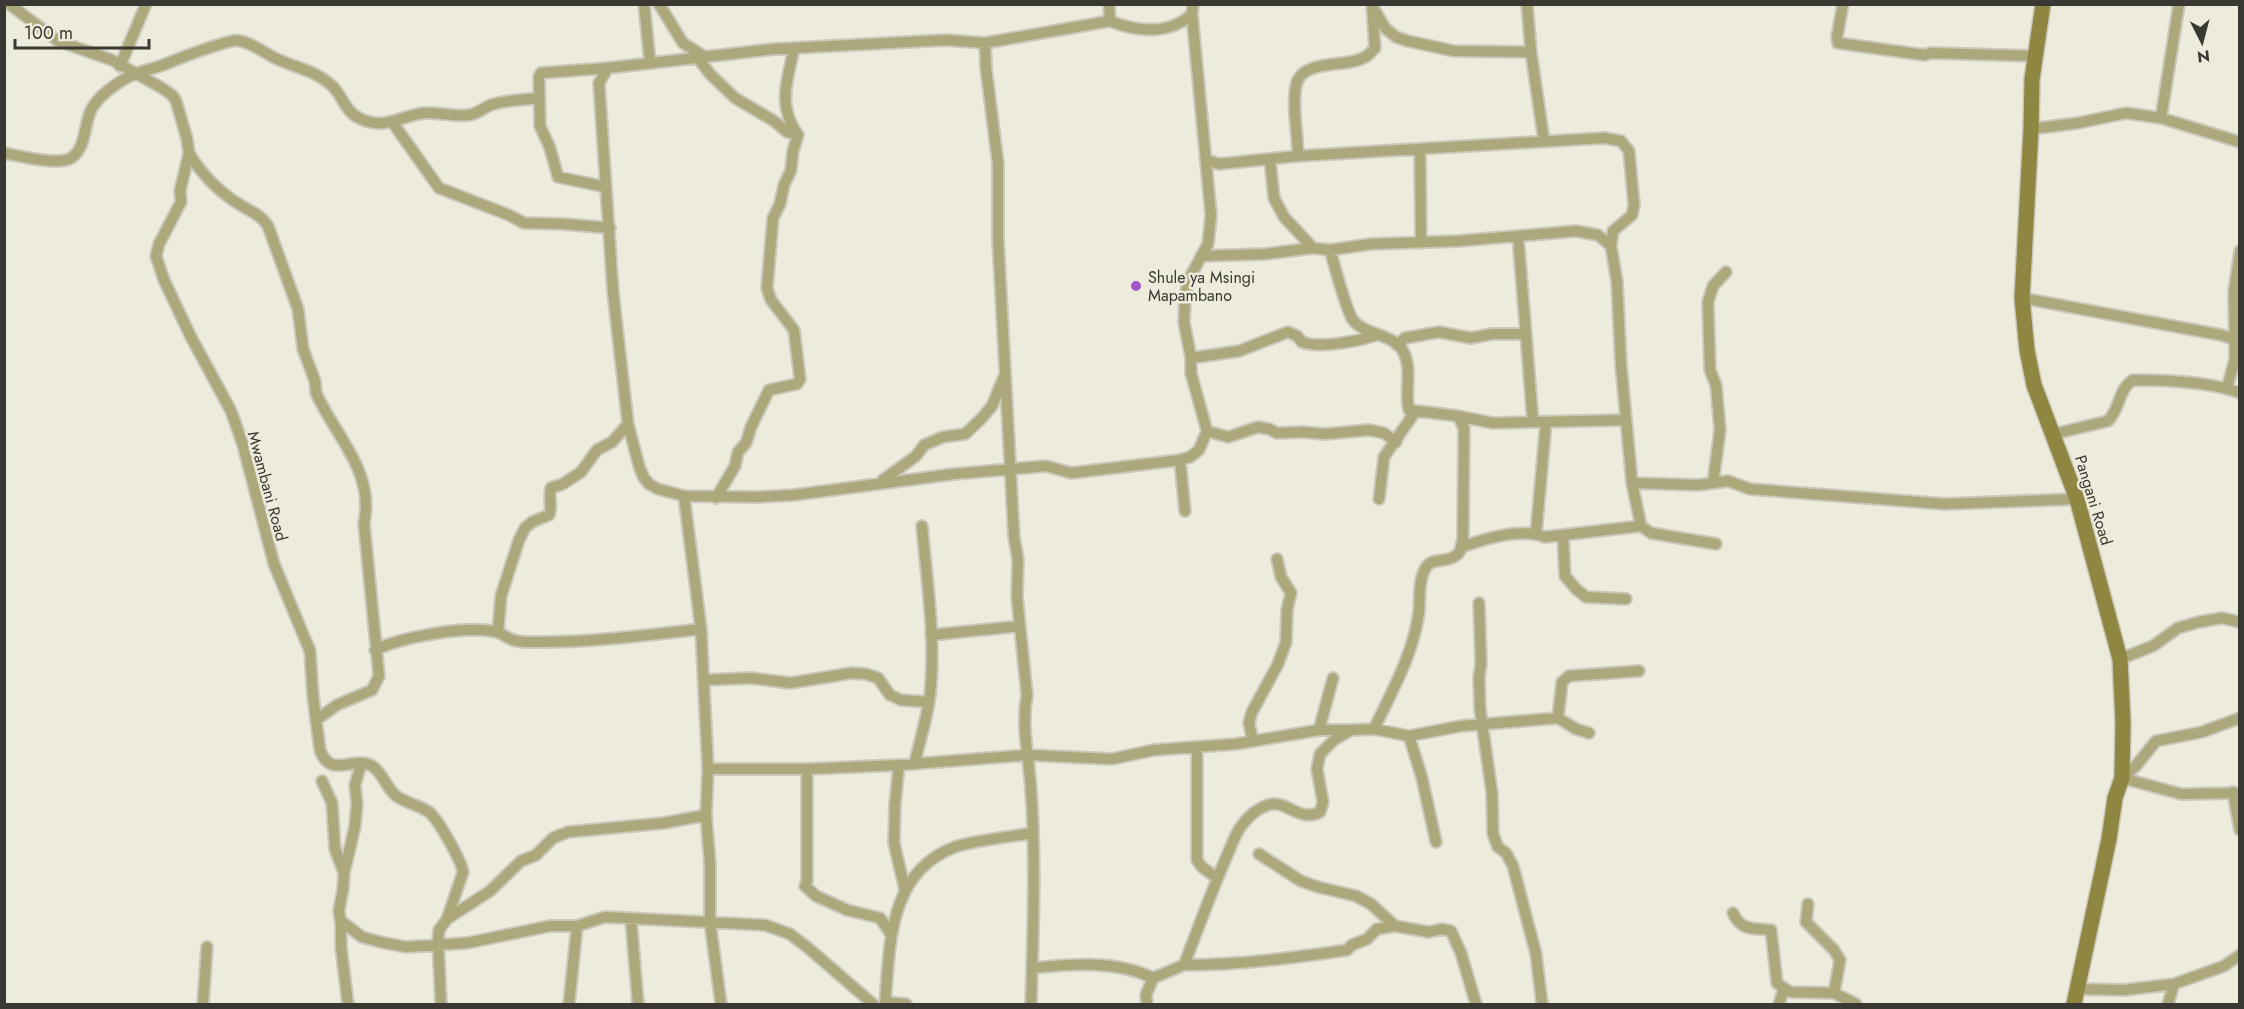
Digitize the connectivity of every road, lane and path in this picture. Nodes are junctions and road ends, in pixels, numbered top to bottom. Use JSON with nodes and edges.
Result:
{"nodes":[{"id":1,"x":9,"y":4,"type":"edge"},
{"id":2,"x":146,"y":4,"type":"edge"},
{"id":3,"x":644,"y":4,"type":"edge"},
{"id":4,"x":659,"y":4,"type":"edge"},
{"id":5,"x":1109,"y":4,"type":"edge"},
{"id":6,"x":1527,"y":4,"type":"edge"},
{"id":7,"x":1843,"y":4,"type":"edge"},
{"id":8,"x":2043,"y":4,"type":"edge"},
{"id":9,"x":2179,"y":4,"type":"edge"},
{"id":10,"x":1372,"y":5,"type":"edge"},
{"id":11,"x":1192,"y":9,"type":"edge"},
{"id":12,"x":1110,"y":21,"type":"junction"},
{"id":13,"x":985,"y":43,"type":"junction"},
{"id":14,"x":794,"y":49,"type":"junction"},
{"id":15,"x":1531,"y":52,"type":"junction"},
{"id":16,"x":2035,"y":56,"type":"junction"},
{"id":17,"x":701,"y":57,"type":"junction"},
{"id":18,"x":650,"y":62,"type":"junction"},
{"id":19,"x":120,"y":66,"type":"junction"},
{"id":20,"x":608,"y":68,"type":"junction"},
{"id":21,"x":135,"y":74,"type":"junction"},
{"id":22,"x":539,"y":98,"type":"junction"},
{"id":23,"x":2161,"y":118,"type":"junction"},
{"id":24,"x":393,"y":123,"type":"junction"},
{"id":25,"x":2031,"y":129,"type":"junction"},
{"id":26,"x":798,"y":135,"type":"junction"},
{"id":27,"x":1544,"y":141,"type":"junction"},
{"id":28,"x":2240,"y":142,"type":"edge"},
{"id":29,"x":1420,"y":150,"type":"junction"},
{"id":30,"x":4,"y":153,"type":"edge"},
{"id":31,"x":189,"y":153,"type":"junction"},
{"id":32,"x":1298,"y":156,"type":"junction"},
{"id":33,"x":1206,"y":160,"type":"junction"},
{"id":34,"x":1270,"y":160,"type":"junction"},
{"id":35,"x":606,"y":187,"type":"junction"},
{"id":36,"x":610,"y":228,"type":"junction"},
{"id":37,"x":1518,"y":236,"type":"junction"},
{"id":38,"x":1421,"y":243,"type":"junction"},
{"id":39,"x":1611,"y":246,"type":"junction"},
{"id":40,"x":1313,"y":248,"type":"junction"},
{"id":41,"x":1330,"y":250,"type":"junction"},
{"id":42,"x":2240,"y":251,"type":"edge"},
{"id":43,"x":1201,"y":256,"type":"junction"},
{"id":44,"x":1726,"y":272,"type":"dead end"},
{"id":45,"x":2022,"y":298,"type":"junction"},
{"id":46,"x":1526,"y":334,"type":"junction"},
{"id":47,"x":1376,"y":335,"type":"junction"},
{"id":48,"x":1397,"y":345,"type":"junction"},
{"id":49,"x":2236,"y":346,"type":"edge"},
{"id":50,"x":1191,"y":357,"type":"junction"},
{"id":51,"x":1005,"y":373,"type":"junction"},
{"id":52,"x":2227,"y":388,"type":"junction"},
{"id":53,"x":2240,"y":393,"type":"edge"},
{"id":54,"x":1415,"y":412,"type":"junction"},
{"id":55,"x":1458,"y":416,"type":"junction"},
{"id":56,"x":1626,"y":420,"type":"junction"},
{"id":57,"x":1533,"y":422,"type":"junction"},
{"id":58,"x":1546,"y":422,"type":"junction"},
{"id":59,"x":628,"y":424,"type":"junction"},
{"id":60,"x":1207,"y":431,"type":"junction"},
{"id":61,"x":2054,"y":434,"type":"junction"},
{"id":62,"x":1396,"y":442,"type":"junction"},
{"id":63,"x":1180,"y":460,"type":"junction"},
{"id":64,"x":1011,"y":469,"type":"junction"},
{"id":65,"x":1632,"y":483,"type":"junction"},
{"id":66,"x":1713,"y":483,"type":"junction"},
{"id":67,"x":877,"y":484,"type":"junction"},
{"id":68,"x":684,"y":496,"type":"junction"},
{"id":69,"x":716,"y":498,"type":"junction"},
{"id":70,"x":1378,"y":499,"type":"dead end"},
{"id":71,"x":2077,"y":499,"type":"junction"},
{"id":72,"x":1185,"y":511,"type":"dead end"},
{"id":73,"x":922,"y":526,"type":"dead end"},
{"id":74,"x":1641,"y":526,"type":"junction"},
{"id":75,"x":1536,"y":534,"type":"junction"},
{"id":76,"x":1563,"y":536,"type":"junction"},
{"id":77,"x":1716,"y":544,"type":"dead end"},
{"id":78,"x":1461,"y":547,"type":"junction"},
{"id":79,"x":1277,"y":559,"type":"dead end"},
{"id":80,"x":1626,"y":599,"type":"dead end"},
{"id":81,"x":1479,"y":603,"type":"dead end"},
{"id":82,"x":2240,"y":622,"type":"edge"},
{"id":83,"x":1020,"y":626,"type":"junction"},
{"id":84,"x":701,"y":629,"type":"junction"},
{"id":85,"x":498,"y":632,"type":"junction"},
{"id":86,"x":931,"y":635,"type":"junction"},
{"id":87,"x":375,"y":650,"type":"junction"},
{"id":88,"x":2120,"y":659,"type":"junction"},
{"id":89,"x":1639,"y":670,"type":"dead end"},
{"id":90,"x":1333,"y":678,"type":"dead end"},
{"id":91,"x":704,"y":680,"type":"junction"},
{"id":92,"x":928,"y":702,"type":"junction"},
{"id":93,"x":1558,"y":718,"type":"junction"},
{"id":94,"x":2240,"y":718,"type":"edge"},
{"id":95,"x":316,"y":720,"type":"junction"},
{"id":96,"x":1483,"y":723,"type":"junction"},
{"id":97,"x":1374,"y":729,"type":"junction"},
{"id":98,"x":1318,"y":730,"type":"junction"},
{"id":99,"x":1351,"y":730,"type":"junction"},
{"id":100,"x":1589,"y":733,"type":"dead end"},
{"id":101,"x":1409,"y":736,"type":"junction"},
{"id":102,"x":1253,"y":741,"type":"junction"},
{"id":103,"x":1197,"y":748,"type":"junction"},
{"id":104,"x":1028,"y":755,"type":"junction"},
{"id":105,"x":915,"y":762,"type":"junction"},
{"id":106,"x":361,"y":764,"type":"junction"},
{"id":107,"x":899,"y":765,"type":"junction"},
{"id":108,"x":708,"y":769,"type":"junction"},
{"id":109,"x":807,"y":769,"type":"junction"},
{"id":110,"x":2122,"y":778,"type":"junction"},
{"id":111,"x":322,"y":781,"type":"dead end"},
{"id":112,"x":2236,"y":793,"type":"edge"},
{"id":113,"x":706,"y":815,"type":"junction"},
{"id":114,"x":2240,"y":830,"type":"edge"},
{"id":115,"x":1032,"y":833,"type":"junction"},
{"id":116,"x":1436,"y":842,"type":"dead end"},
{"id":117,"x":1259,"y":854,"type":"dead end"},
{"id":118,"x":344,"y":873,"type":"junction"},
{"id":119,"x":1217,"y":878,"type":"junction"},
{"id":120,"x":906,"y":891,"type":"junction"},
{"id":121,"x":1808,"y":904,"type":"dead end"},
{"id":122,"x":1733,"y":913,"type":"dead end"},
{"id":123,"x":711,"y":918,"type":"junction"},
{"id":124,"x":447,"y":919,"type":"junction"},
{"id":125,"x":631,"y":920,"type":"junction"},
{"id":126,"x":341,"y":921,"type":"junction"},
{"id":127,"x":577,"y":926,"type":"junction"},
{"id":128,"x":1395,"y":926,"type":"junction"},
{"id":129,"x":890,"y":933,"type":"junction"},
{"id":130,"x":438,"y":939,"type":"junction"},
{"id":131,"x":207,"y":947,"type":"dead end"},
{"id":132,"x":2240,"y":955,"type":"edge"},
{"id":133,"x":1184,"y":965,"type":"junction"},
{"id":134,"x":1032,"y":968,"type":"junction"},
{"id":135,"x":1153,"y":978,"type":"junction"},
{"id":136,"x":2174,"y":984,"type":"junction"},
{"id":137,"x":1784,"y":988,"type":"junction"},
{"id":138,"x":2077,"y":989,"type":"junction"},
{"id":139,"x":1834,"y":993,"type":"junction"},
{"id":140,"x":885,"y":1003,"type":"edge"},
{"id":141,"x":203,"y":1005,"type":"edge"},
{"id":142,"x":348,"y":1005,"type":"edge"},
{"id":143,"x":441,"y":1005,"type":"edge"},
{"id":144,"x":569,"y":1005,"type":"edge"},
{"id":145,"x":638,"y":1005,"type":"edge"},
{"id":146,"x":721,"y":1005,"type":"edge"},
{"id":147,"x":873,"y":1005,"type":"edge"},
{"id":148,"x":906,"y":1005,"type":"edge"},
{"id":149,"x":1030,"y":1005,"type":"edge"},
{"id":150,"x":1148,"y":1005,"type":"edge"},
{"id":151,"x":1476,"y":1005,"type":"edge"},
{"id":152,"x":1542,"y":1005,"type":"edge"},
{"id":153,"x":1779,"y":1005,"type":"edge"},
{"id":154,"x":1856,"y":1005,"type":"edge"},
{"id":155,"x":2073,"y":1005,"type":"edge"},
{"id":156,"x":2168,"y":1005,"type":"edge"}],
"edges":[{"from":1,"to":19,"type":"street","name":"Mwambani Road"},
{"from":2,"to":19,"type":"street"},
{"from":3,"to":18,"type":"street"},
{"from":4,"to":17,"type":"street"},
{"from":5,"to":12,"type":"street"},
{"from":6,"to":15,"type":"street"},
{"from":7,"to":16,"type":"street"},
{"from":8,"to":16,"type":"main road","name":"Pangani Road"},
{"from":9,"to":23,"type":"street"},
{"from":10,"to":15,"type":"street"},
{"from":10,"to":32,"type":"street"},
{"from":11,"to":12,"type":"street"},
{"from":11,"to":33,"type":"street"},
{"from":12,"to":13,"type":"street"},
{"from":13,"to":14,"type":"street"},
{"from":13,"to":51,"type":"street"},
{"from":14,"to":17,"type":"street"},
{"from":14,"to":26,"type":"street"},
{"from":15,"to":27,"type":"street"},
{"from":16,"to":25,"type":"main road","name":"Pangani Road"},
{"from":17,"to":18,"type":"street"},
{"from":17,"to":26,"type":"street"},
{"from":18,"to":20,"type":"street"},
{"from":19,"to":21,"type":"street","name":"Mwambani Road"},
{"from":20,"to":22,"type":"street"},
{"from":20,"to":35,"type":"street"},
{"from":21,"to":24,"type":"street"},
{"from":21,"to":30,"type":"street"},
{"from":21,"to":31,"type":"street","name":"Mwambani Road"},
{"from":22,"to":24,"type":"street"},
{"from":22,"to":35,"type":"street"},
{"from":23,"to":25,"type":"street"},
{"from":23,"to":28,"type":"street"},
{"from":24,"to":36,"type":"street"},
{"from":25,"to":45,"type":"main road","name":"Pangani Road"},
{"from":26,"to":69,"type":"street"},
{"from":27,"to":29,"type":"street"},
{"from":27,"to":39,"type":"street"},
{"from":29,"to":32,"type":"street"},
{"from":29,"to":38,"type":"street"},
{"from":31,"to":87,"type":"street"},
{"from":31,"to":95,"type":"street","name":"Mwambani Road"},
{"from":32,"to":34,"type":"street"},
{"from":33,"to":34,"type":"street"},
{"from":33,"to":43,"type":"street"},
{"from":34,"to":40,"type":"street"},
{"from":35,"to":36,"type":"street"},
{"from":36,"to":59,"type":"street"},
{"from":37,"to":38,"type":"street"},
{"from":37,"to":39,"type":"street"},
{"from":37,"to":46,"type":"street"},
{"from":38,"to":41,"type":"street"},
{"from":39,"to":56,"type":"street"},
{"from":40,"to":41,"type":"street"},
{"from":40,"to":43,"type":"street"},
{"from":41,"to":47,"type":"street"},
{"from":42,"to":49,"type":"street"},
{"from":43,"to":50,"type":"street"},
{"from":44,"to":66,"type":"street"},
{"from":45,"to":49,"type":"street"},
{"from":45,"to":61,"type":"main road","name":"Pangani Road"},
{"from":46,"to":48,"type":"street"},
{"from":46,"to":57,"type":"street"},
{"from":47,"to":48,"type":"street"},
{"from":47,"to":50,"type":"street"},
{"from":48,"to":54,"type":"street"},
{"from":49,"to":52,"type":"street"},
{"from":50,"to":60,"type":"street"},
{"from":51,"to":64,"type":"street"},
{"from":51,"to":67,"type":"street"},
{"from":52,"to":53,"type":"street"},
{"from":52,"to":61,"type":"street"},
{"from":54,"to":55,"type":"street"},
{"from":54,"to":62,"type":"street"},
{"from":55,"to":57,"type":"street"},
{"from":55,"to":78,"type":"street"},
{"from":56,"to":58,"type":"street"},
{"from":56,"to":65,"type":"street"},
{"from":57,"to":58,"type":"street"},
{"from":58,"to":75,"type":"street"},
{"from":59,"to":68,"type":"street"},
{"from":59,"to":85,"type":"street"},
{"from":60,"to":62,"type":"street"},
{"from":60,"to":63,"type":"street"},
{"from":61,"to":71,"type":"main road","name":"Pangani Road"},
{"from":62,"to":70,"type":"street"},
{"from":63,"to":64,"type":"street"},
{"from":63,"to":72,"type":"street"},
{"from":64,"to":67,"type":"street"},
{"from":64,"to":83,"type":"street"},
{"from":65,"to":66,"type":"street"},
{"from":65,"to":74,"type":"street"},
{"from":66,"to":71,"type":"street"},
{"from":67,"to":69,"type":"street"},
{"from":68,"to":69,"type":"street"},
{"from":68,"to":84,"type":"street"},
{"from":71,"to":88,"type":"main road","name":"Pangani Road"},
{"from":73,"to":86,"type":"street"},
{"from":74,"to":76,"type":"street"},
{"from":74,"to":77,"type":"street"},
{"from":75,"to":76,"type":"street"},
{"from":75,"to":78,"type":"street"},
{"from":76,"to":80,"type":"street"},
{"from":78,"to":97,"type":"street"},
{"from":79,"to":102,"type":"street"},
{"from":81,"to":96,"type":"street"},
{"from":82,"to":88,"type":"street"},
{"from":83,"to":86,"type":"street"},
{"from":83,"to":104,"type":"street"},
{"from":84,"to":85,"type":"street"},
{"from":84,"to":91,"type":"street"},
{"from":85,"to":87,"type":"street"},
{"from":86,"to":92,"type":"street"},
{"from":87,"to":95,"type":"street"},
{"from":88,"to":110,"type":"main road","name":"Pangani Road"},
{"from":89,"to":93,"type":"street"},
{"from":90,"to":98,"type":"street"},
{"from":91,"to":92,"type":"street"},
{"from":91,"to":108,"type":"street"},
{"from":92,"to":105,"type":"street"},
{"from":93,"to":96,"type":"street"},
{"from":93,"to":100,"type":"street"},
{"from":94,"to":110,"type":"street"},
{"from":95,"to":106,"type":"street","name":"Mwambani Road"},
{"from":96,"to":101,"type":"street"},
{"from":96,"to":152,"type":"street"},
{"from":97,"to":99,"type":"street"},
{"from":97,"to":101,"type":"street"},
{"from":98,"to":99,"type":"street"},
{"from":98,"to":102,"type":"street"},
{"from":99,"to":119,"type":"street"},
{"from":101,"to":116,"type":"street"},
{"from":102,"to":103,"type":"street"},
{"from":103,"to":104,"type":"street"},
{"from":103,"to":119,"type":"street"},
{"from":104,"to":105,"type":"street"},
{"from":104,"to":115,"type":"street"},
{"from":105,"to":107,"type":"street"},
{"from":106,"to":118,"type":"street"},
{"from":106,"to":124,"type":"street"},
{"from":107,"to":109,"type":"street"},
{"from":107,"to":120,"type":"street"},
{"from":108,"to":109,"type":"street"},
{"from":108,"to":113,"type":"street"},
{"from":109,"to":129,"type":"street"},
{"from":110,"to":112,"type":"street"},
{"from":110,"to":138,"type":"main road","name":"Pangani Road"},
{"from":111,"to":118,"type":"street"},
{"from":112,"to":114,"type":"street"},
{"from":113,"to":123,"type":"street"},
{"from":113,"to":124,"type":"street"},
{"from":115,"to":120,"type":"street"},
{"from":115,"to":134,"type":"street"},
{"from":117,"to":128,"type":"street"},
{"from":118,"to":126,"type":"street"},
{"from":119,"to":133,"type":"street"},
{"from":120,"to":129,"type":"street"},
{"from":121,"to":139,"type":"street"},
{"from":122,"to":137,"type":"street"},
{"from":123,"to":125,"type":"street"},
{"from":123,"to":146,"type":"street"},
{"from":123,"to":147,"type":"street"},
{"from":124,"to":130,"type":"street"},
{"from":125,"to":127,"type":"street"},
{"from":125,"to":145,"type":"street"},
{"from":126,"to":130,"type":"street"},
{"from":126,"to":142,"type":"street"},
{"from":127,"to":130,"type":"street"},
{"from":127,"to":144,"type":"street"},
{"from":128,"to":133,"type":"street"},
{"from":128,"to":151,"type":"street"},
{"from":129,"to":140,"type":"street"},
{"from":130,"to":143,"type":"street"},
{"from":131,"to":141,"type":"street"},
{"from":132,"to":136,"type":"street"},
{"from":133,"to":135,"type":"street"},
{"from":134,"to":135,"type":"street"},
{"from":134,"to":149,"type":"street"},
{"from":135,"to":150,"type":"street"},
{"from":136,"to":138,"type":"street"},
{"from":136,"to":156,"type":"street"},
{"from":137,"to":139,"type":"street"},
{"from":137,"to":153,"type":"street"},
{"from":138,"to":155,"type":"main road","name":"Pangani Road"},
{"from":139,"to":154,"type":"street"},
{"from":140,"to":148,"type":"street"}]}
